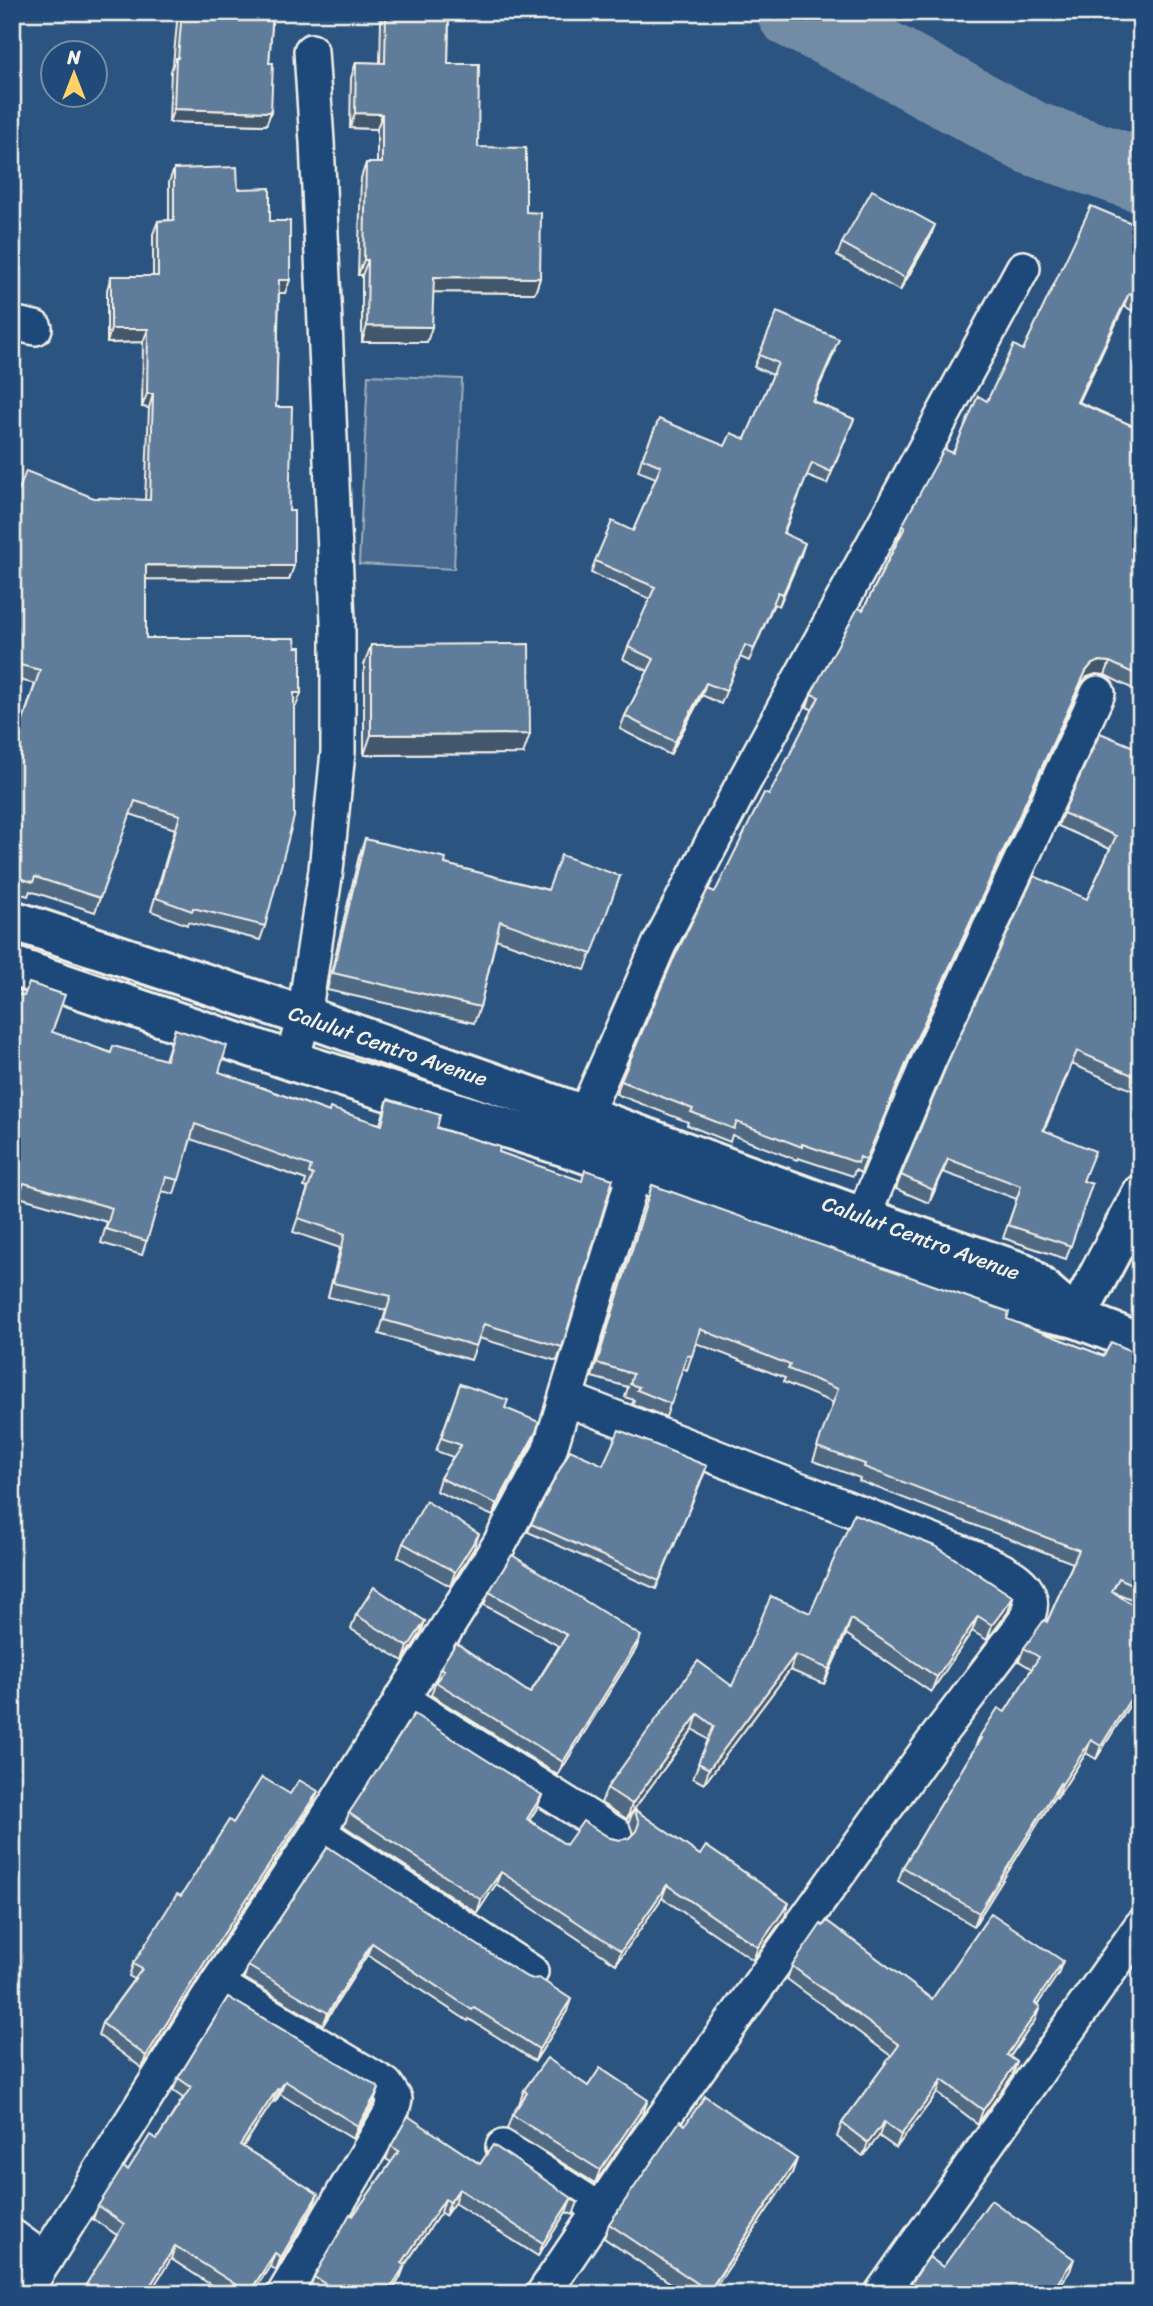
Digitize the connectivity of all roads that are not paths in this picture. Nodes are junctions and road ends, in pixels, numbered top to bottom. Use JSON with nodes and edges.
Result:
{"nodes":[{"id":1,"x":311,"y":51,"type":"dead end"},
{"id":2,"x":1023,"y":268,"type":"dead end"},
{"id":3,"x":1098,"y":693,"type":"dead end"},
{"id":4,"x":12,"y":920,"type":"edge"},
{"id":5,"x":140,"y":961,"type":"junction"},
{"id":6,"x":12,"y":966,"type":"edge"},
{"id":7,"x":125,"y":1003,"type":"junction"},
{"id":8,"x":304,"y":1016,"type":"junction"},
{"id":9,"x":292,"y":1061,"type":"junction"},
{"id":10,"x":577,"y":1132,"type":"junction"},
{"id":11,"x":635,"y":1171,"type":"junction"},
{"id":12,"x":1141,"y":1195,"type":"edge"},
{"id":13,"x":857,"y":1232,"type":"junction"},
{"id":14,"x":1076,"y":1318,"type":"junction"},
{"id":15,"x":1141,"y":1343,"type":"edge"},
{"id":16,"x":566,"y":1399,"type":"junction"},
{"id":17,"x":401,"y":1699,"type":"junction"},
{"id":18,"x":318,"y":1832,"type":"junction"},
{"id":19,"x":615,"y":1834,"type":"dead end"},
{"id":20,"x":1141,"y":1926,"type":"edge"},
{"id":21,"x":531,"y":1972,"type":"dead end"},
{"id":22,"x":217,"y":1984,"type":"junction"},
{"id":23,"x":503,"y":2147,"type":"dead end"},
{"id":24,"x":598,"y":2210,"type":"junction"},
{"id":25,"x":12,"y":2236,"type":"edge"},
{"id":26,"x":284,"y":2294,"type":"edge"},
{"id":27,"x":543,"y":2294,"type":"edge"},
{"id":28,"x":881,"y":2294,"type":"edge"}],
"edges":[{"from":1,"to":8,"type":"street"},
{"from":2,"to":10,"type":"street"},
{"from":3,"to":13,"type":"street"},
{"from":4,"to":5,"type":"main road","name":"Calulut Centro Avenue"},
{"from":5,"to":7,"type":"main road"},
{"from":5,"to":8,"type":"main road","name":"Calulut Centro Avenue"},
{"from":6,"to":7,"type":"main road","name":"Calulut Centro Avenue"},
{"from":7,"to":9,"type":"main road","name":"Calulut Centro Avenue"},
{"from":8,"to":9,"type":"street"},
{"from":8,"to":10,"type":"main road","name":"Calulut Centro Avenue"},
{"from":9,"to":10,"type":"main road","name":"Calulut Centro Avenue"},
{"from":10,"to":11,"type":"main road","name":"Calulut Centro Avenue"},
{"from":10,"to":13,"type":"main road","name":"Calulut Centro Avenue"},
{"from":11,"to":13,"type":"main road","name":"Calulut Centro Avenue"},
{"from":11,"to":16,"type":"street"},
{"from":12,"to":14,"type":"main road"},
{"from":13,"to":14,"type":"main road","name":"Calulut Centro Avenue"},
{"from":14,"to":15,"type":"main road","name":"Calulut Centro Avenue"},
{"from":16,"to":17,"type":"street"},
{"from":16,"to":24,"type":"street"},
{"from":17,"to":18,"type":"street"},
{"from":17,"to":19,"type":"street"},
{"from":18,"to":21,"type":"street"},
{"from":18,"to":22,"type":"street"},
{"from":20,"to":28,"type":"street"},
{"from":22,"to":25,"type":"street"},
{"from":22,"to":26,"type":"street"},
{"from":23,"to":24,"type":"street"},
{"from":24,"to":27,"type":"street"}]}
